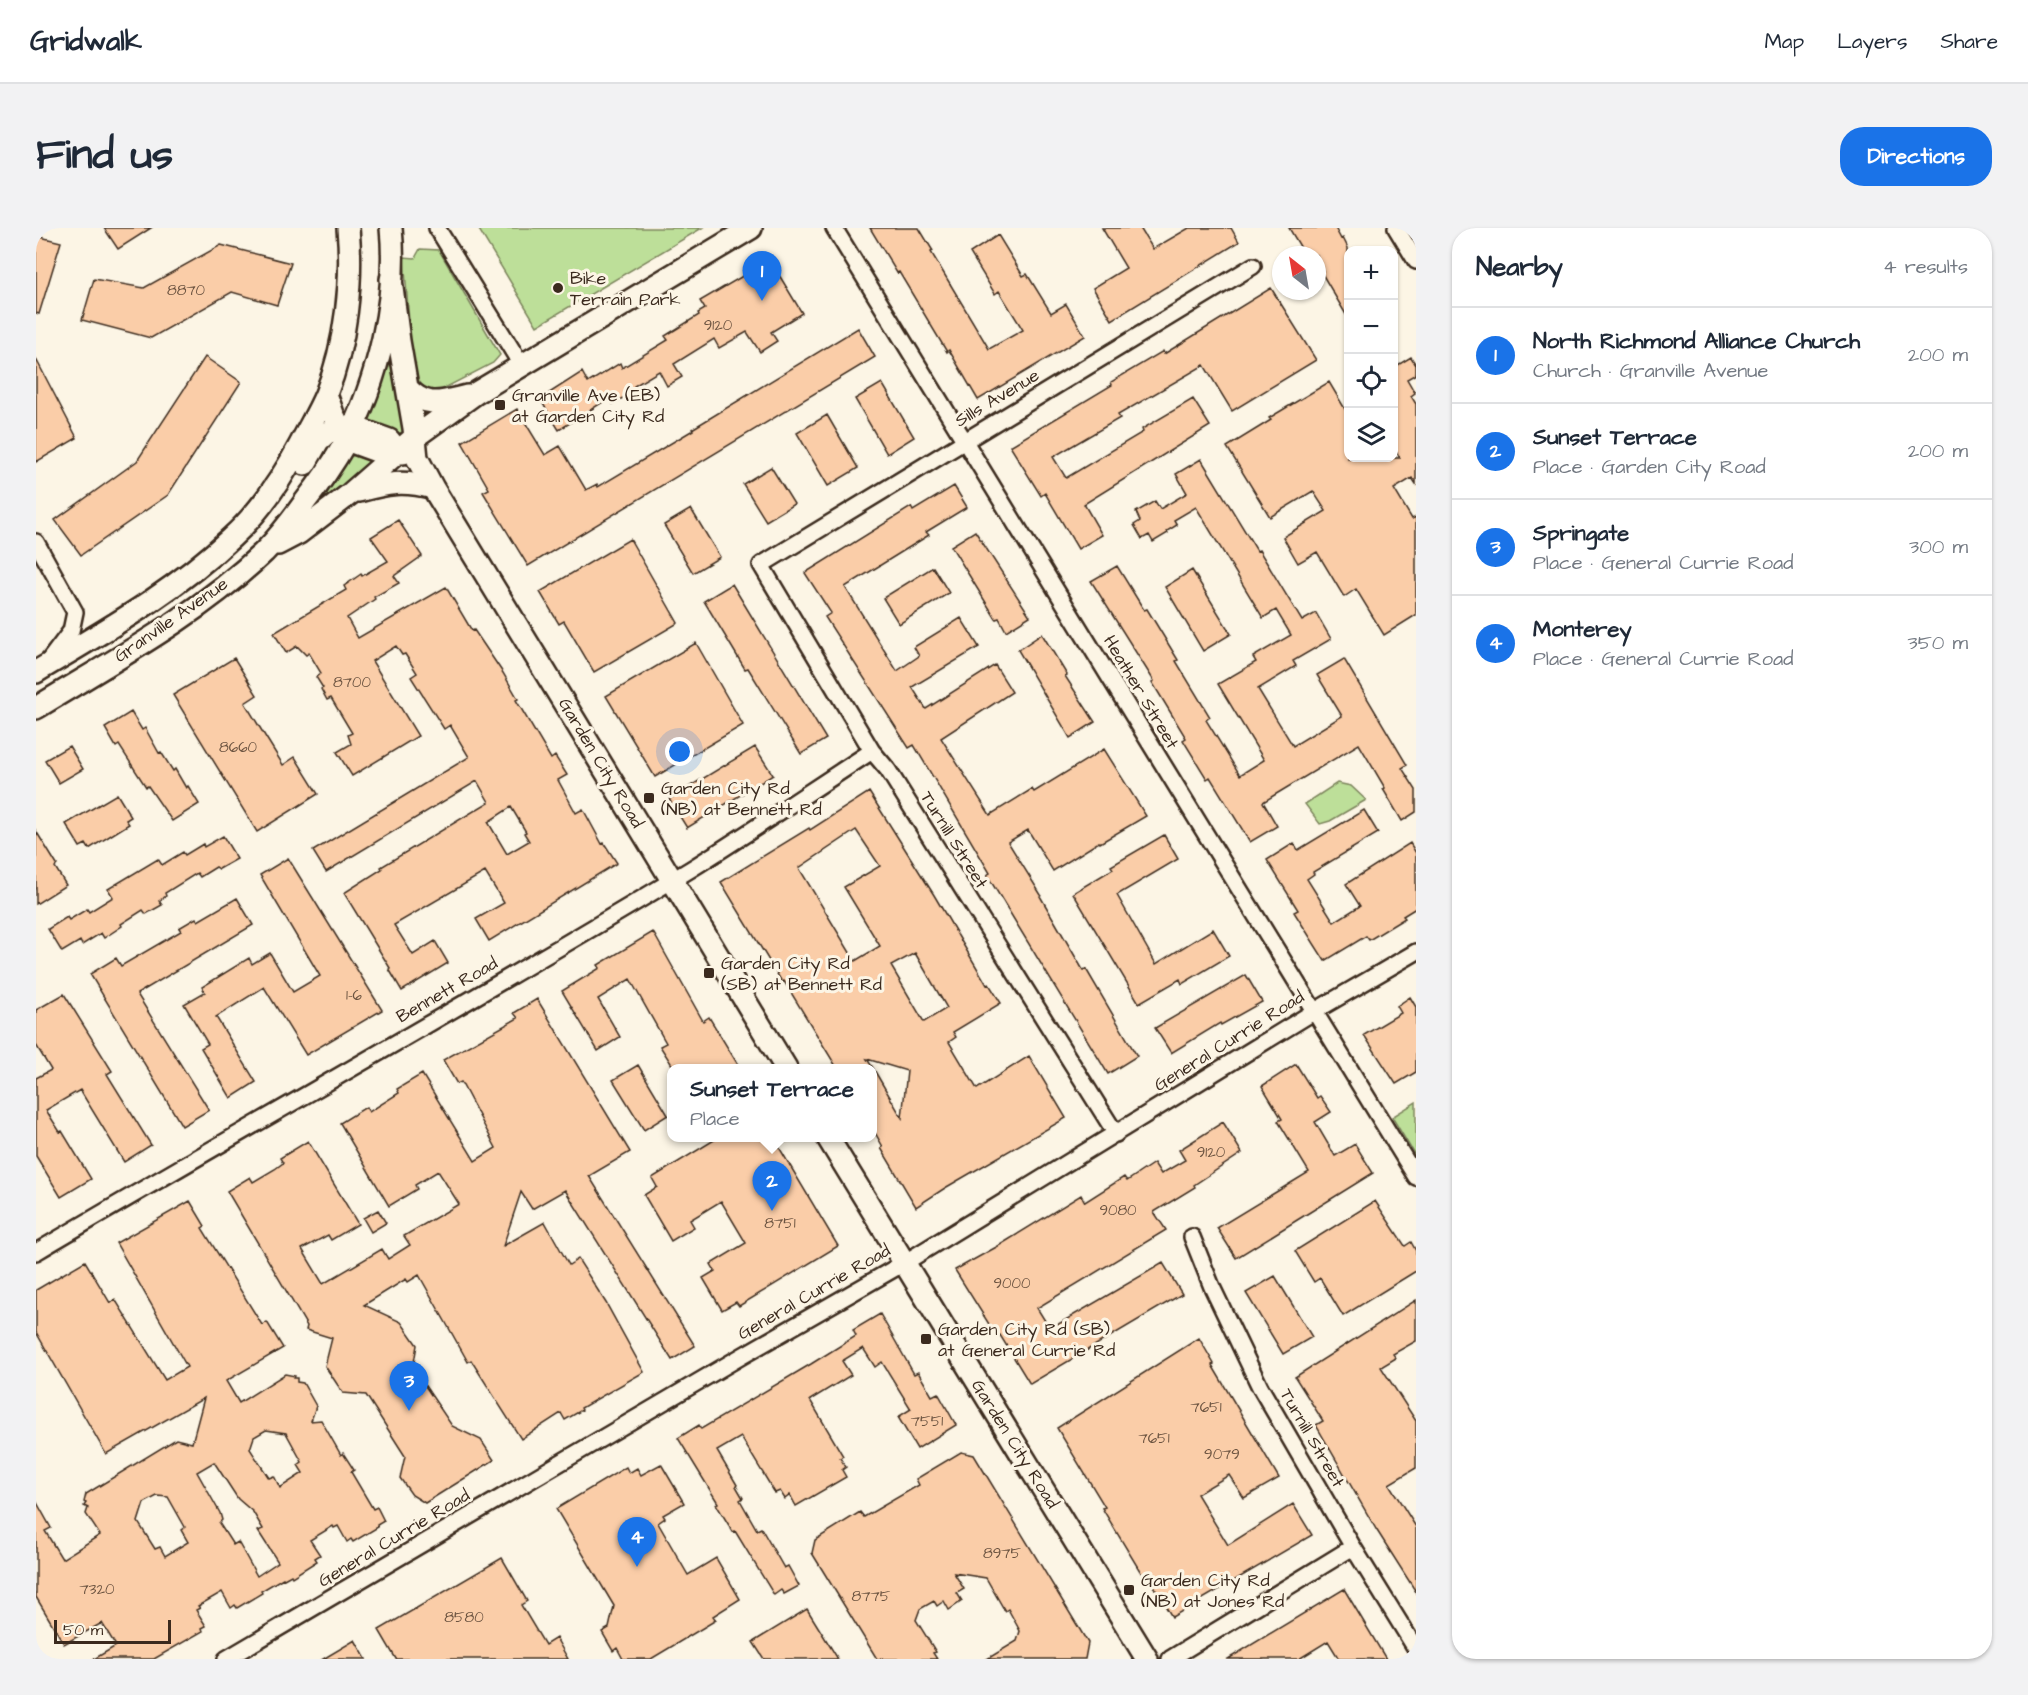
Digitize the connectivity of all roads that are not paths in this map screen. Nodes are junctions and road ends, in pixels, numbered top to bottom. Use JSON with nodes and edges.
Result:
{"nodes":[{"id":1,"x":348,"y":228,"type":"edge"},
{"id":2,"x":391,"y":228,"type":"edge"},
{"id":3,"x":437,"y":228,"type":"edge"},
{"id":4,"x":751,"y":228,"type":"edge"},
{"id":5,"x":834,"y":228,"type":"edge"},
{"id":6,"x":1396,"y":228,"type":"edge"},
{"id":7,"x":1416,"y":261,"type":"edge"},
{"id":8,"x":1253,"y":266,"type":"dead end"},
{"id":9,"x":391,"y":279,"type":"junction"},
{"id":10,"x":522,"y":366,"type":"junction"},
{"id":11,"x":407,"y":388,"type":"junction"},
{"id":12,"x":476,"y":393,"type":"junction"},
{"id":13,"x":326,"y":394,"type":"junction"},
{"id":14,"x":346,"y":432,"type":"junction"},
{"id":15,"x":964,"y":441,"type":"junction"},
{"id":16,"x":410,"y":449,"type":"junction"},
{"id":17,"x":433,"y":488,"type":"junction"},
{"id":18,"x":350,"y":494,"type":"junction"},
{"id":19,"x":233,"y":537,"type":"junction"},
{"id":20,"x":36,"y":542,"type":"edge"},
{"id":21,"x":264,"y":551,"type":"junction"},
{"id":22,"x":761,"y":565,"type":"joint"},
{"id":23,"x":39,"y":670,"type":"edge"},
{"id":24,"x":36,"y":708,"type":"edge"},
{"id":25,"x":872,"y":751,"type":"junction"},
{"id":26,"x":671,"y":881,"type":"junction"},
{"id":27,"x":1416,"y":952,"type":"edge"},
{"id":28,"x":1315,"y":1011,"type":"junction"},
{"id":29,"x":784,"y":1064,"type":"edge"},
{"id":30,"x":1116,"y":1134,"type":"junction"},
{"id":31,"x":831,"y":1142,"type":"edge"},
{"id":32,"x":1416,"y":1177,"type":"edge"},
{"id":33,"x":1192,"y":1237,"type":"dead end"},
{"id":34,"x":36,"y":1252,"type":"edge"},
{"id":35,"x":904,"y":1263,"type":"junction"},
{"id":36,"x":1353,"y":1547,"type":"junction"},
{"id":37,"x":1416,"y":1649,"type":"edge"},
{"id":38,"x":226,"y":1659,"type":"edge"},
{"id":39,"x":1147,"y":1659,"type":"edge"},
{"id":40,"x":1170,"y":1659,"type":"edge"}],
"edges":[{"from":1,"to":13,"type":"main road"},
{"from":2,"to":9,"type":"main road"},
{"from":3,"to":10,"type":"street"},
{"from":4,"to":10,"type":"main road"},
{"from":5,"to":15,"type":"street","name":"Heather Street"},
{"from":6,"to":7,"type":"street"},
{"from":8,"to":15,"type":"street","name":"Sills Avenue"},
{"from":9,"to":11,"type":"main road","name":"Garden City Road"},
{"from":9,"to":14,"type":"main road"},
{"from":10,"to":12,"type":"main road"},
{"from":11,"to":12,"type":"main road"},
{"from":11,"to":16,"type":"main road","name":"Garden City Road"},
{"from":12,"to":16,"type":"main road"},
{"from":13,"to":14,"type":"main road"},
{"from":13,"to":19,"type":"main road","name":"Granville Avenue"},
{"from":14,"to":16,"type":"main road"},
{"from":14,"to":19,"type":"main road"},
{"from":14,"to":21,"type":"main road","name":"Granville Avenue"},
{"from":15,"to":22,"type":"street","name":"Sills Avenue"},
{"from":15,"to":28,"type":"street","name":"Heather Street"},
{"from":16,"to":17,"type":"main road","name":"Garden City Road"},
{"from":16,"to":18,"type":"main road"},
{"from":17,"to":18,"type":"main road"},
{"from":17,"to":26,"type":"main road","name":"Garden City Road"},
{"from":18,"to":21,"type":"main road"},
{"from":19,"to":23,"type":"main road","name":"Granville Avenue"},
{"from":20,"to":23,"type":"street"},
{"from":21,"to":24,"type":"main road","name":"Granville Avenue"},
{"from":22,"to":25,"type":"street","name":"Turnill Street"},
{"from":25,"to":26,"type":"street","name":"Bennett Road"},
{"from":25,"to":30,"type":"street","name":"Turnill Street"},
{"from":26,"to":29,"type":"main road","name":"Garden City Road"},
{"from":26,"to":34,"type":"street","name":"Bennett Road"},
{"from":27,"to":28,"type":"street","name":"General Currie Road"},
{"from":28,"to":30,"type":"street","name":"General Currie Road"},
{"from":28,"to":32,"type":"street","name":"Heather Street"},
{"from":30,"to":35,"type":"street","name":"General Currie Road"},
{"from":31,"to":35,"type":"main road","name":"Garden City Road"},
{"from":33,"to":36,"type":"street","name":"Turnill Street"},
{"from":35,"to":38,"type":"street","name":"General Currie Road"},
{"from":35,"to":39,"type":"main road","name":"Garden City Road"},
{"from":36,"to":37,"type":"street","name":"Turnill Street"},
{"from":36,"to":40,"type":"street"}]}
